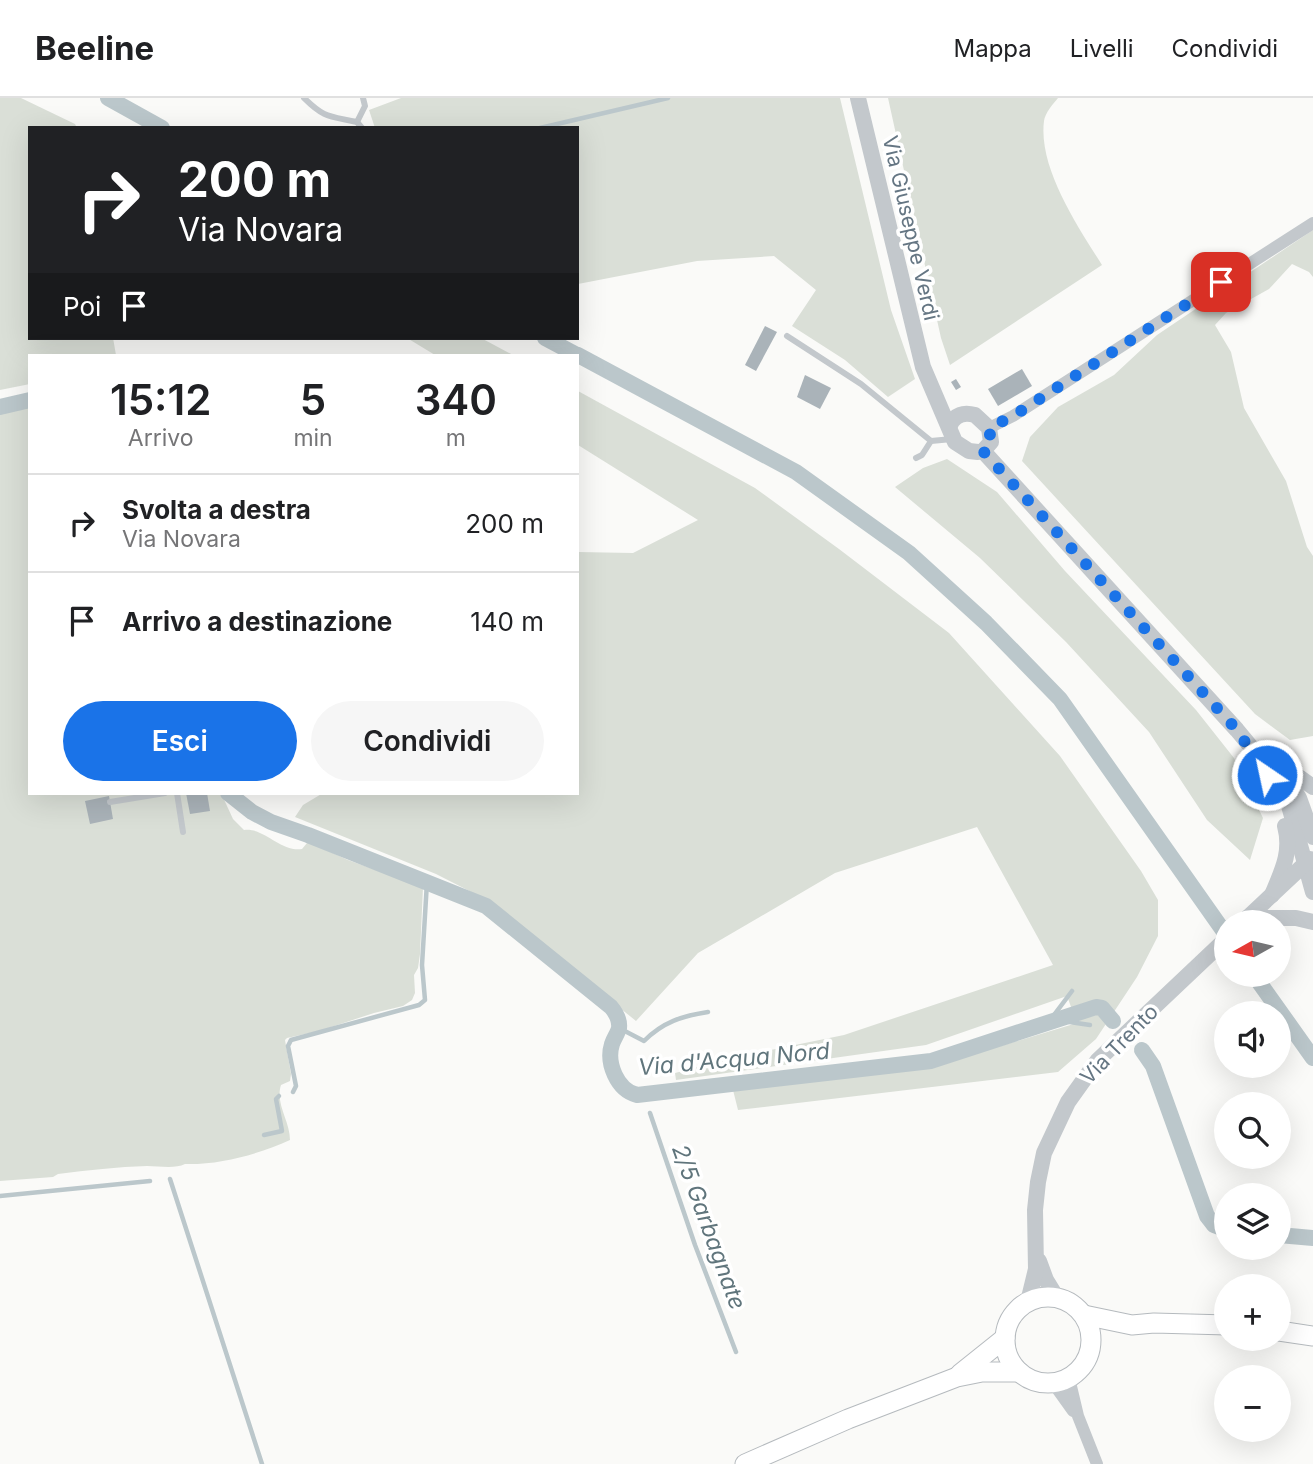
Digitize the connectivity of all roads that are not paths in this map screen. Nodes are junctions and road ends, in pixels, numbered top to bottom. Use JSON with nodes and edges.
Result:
{"nodes":[{"id":1,"x":304,"y":98,"type":"edge"},
{"id":2,"x":363,"y":98,"type":"edge"},
{"id":3,"x":858,"y":98,"type":"edge"},
{"id":4,"x":343,"y":120,"type":"junction"},
{"id":5,"x":360,"y":125,"type":"edge"},
{"id":6,"x":345,"y":126,"type":"edge"},
{"id":7,"x":1313,"y":223,"type":"edge"},
{"id":8,"x":787,"y":336,"type":"dead end"},
{"id":9,"x":954,"y":427,"type":"junction"},
{"id":10,"x":989,"y":428,"type":"junction"},
{"id":11,"x":931,"y":441,"type":"junction"},
{"id":12,"x":983,"y":451,"type":"junction"},
{"id":13,"x":916,"y":458,"type":"dead end"},
{"id":14,"x":1237,"y":730,"type":"junction"},
{"id":15,"x":1275,"y":761,"type":"junction"},
{"id":16,"x":1313,"y":787,"type":"edge"},
{"id":17,"x":153,"y":795,"type":"edge"},
{"id":18,"x":177,"y":795,"type":"edge"},
{"id":19,"x":110,"y":802,"type":"dead end"},
{"id":20,"x":183,"y":832,"type":"dead end"},
{"id":21,"x":1313,"y":837,"type":"edge"},
{"id":22,"x":1309,"y":860,"type":"edge"},
{"id":23,"x":1313,"y":892,"type":"edge"},
{"id":24,"x":1272,"y":895,"type":"junction"},
{"id":25,"x":1256,"y":910,"type":"edge"},
{"id":26,"x":1292,"y":918,"type":"edge"},
{"id":27,"x":1313,"y":922,"type":"edge"},
{"id":28,"x":1214,"y":950,"type":"edge"},
{"id":29,"x":1037,"y":1252,"type":"junction"},
{"id":30,"x":1057,"y":1298,"type":"junction"},
{"id":31,"x":1028,"y":1302,"type":"junction"},
{"id":32,"x":1084,"y":1315,"type":"junction"},
{"id":33,"x":1214,"y":1324,"type":"edge"},
{"id":34,"x":1132,"y":1325,"type":"junction"},
{"id":35,"x":1291,"y":1333,"type":"edge"},
{"id":36,"x":1313,"y":1336,"type":"edge"},
{"id":37,"x":1005,"y":1338,"type":"junction"},
{"id":38,"x":1091,"y":1346,"type":"junction"},
{"id":39,"x":1019,"y":1371,"type":"junction"},
{"id":40,"x":957,"y":1377,"type":"junction"},
{"id":41,"x":1061,"y":1380,"type":"junction"},
{"id":42,"x":745,"y":1464,"type":"edge"},
{"id":43,"x":1097,"y":1464,"type":"edge"}],
"edges":[{"from":1,"to":4,"type":"lane"},
{"from":2,"to":5,"type":"lane"},
{"from":3,"to":9,"type":"street","name":"Via Giuseppe Verdi"},
{"from":4,"to":5,"type":"lane"},
{"from":4,"to":6,"type":"lane"},
{"from":7,"to":10,"type":"street"},
{"from":8,"to":11,"type":"lane"},
{"from":9,"to":10,"type":"street"},
{"from":9,"to":11,"type":"lane"},
{"from":9,"to":12,"type":"street"},
{"from":10,"to":12,"type":"street"},
{"from":11,"to":13,"type":"lane"},
{"from":12,"to":14,"type":"street"},
{"from":14,"to":15,"type":"street"},
{"from":14,"to":22,"type":"street"},
{"from":14,"to":24,"type":"street"},
{"from":15,"to":16,"type":"street"},
{"from":15,"to":21,"type":"street"},
{"from":17,"to":19,"type":"lane"},
{"from":18,"to":20,"type":"lane"},
{"from":22,"to":23,"type":"street"},
{"from":22,"to":24,"type":"street"},
{"from":24,"to":25,"type":"street"},
{"from":26,"to":27,"type":"street"},
{"from":28,"to":29,"type":"street","name":"Via Trento"},
{"from":29,"to":30,"type":"street","name":"Via Trento"},
{"from":29,"to":31,"type":"street","name":"Via Trento"},
{"from":30,"to":31,"type":"main road"},
{"from":30,"to":32,"type":"main road"},
{"from":31,"to":37,"type":"main road","name":"Via Trento"},
{"from":32,"to":34,"type":"main road"},
{"from":32,"to":38,"type":"main road"},
{"from":33,"to":34,"type":"main road"},
{"from":34,"to":38,"type":"main road"},
{"from":35,"to":36,"type":"main road"},
{"from":37,"to":39,"type":"main road"},
{"from":37,"to":40,"type":"main road","name":"Via Trento"},
{"from":38,"to":41,"type":"main road"},
{"from":39,"to":40,"type":"main road","name":"Via Trento"},
{"from":39,"to":41,"type":"main road","name":"Via Trento"},
{"from":40,"to":42,"type":"main road","name":"Via Trento"},
{"from":41,"to":43,"type":"street"}]}
